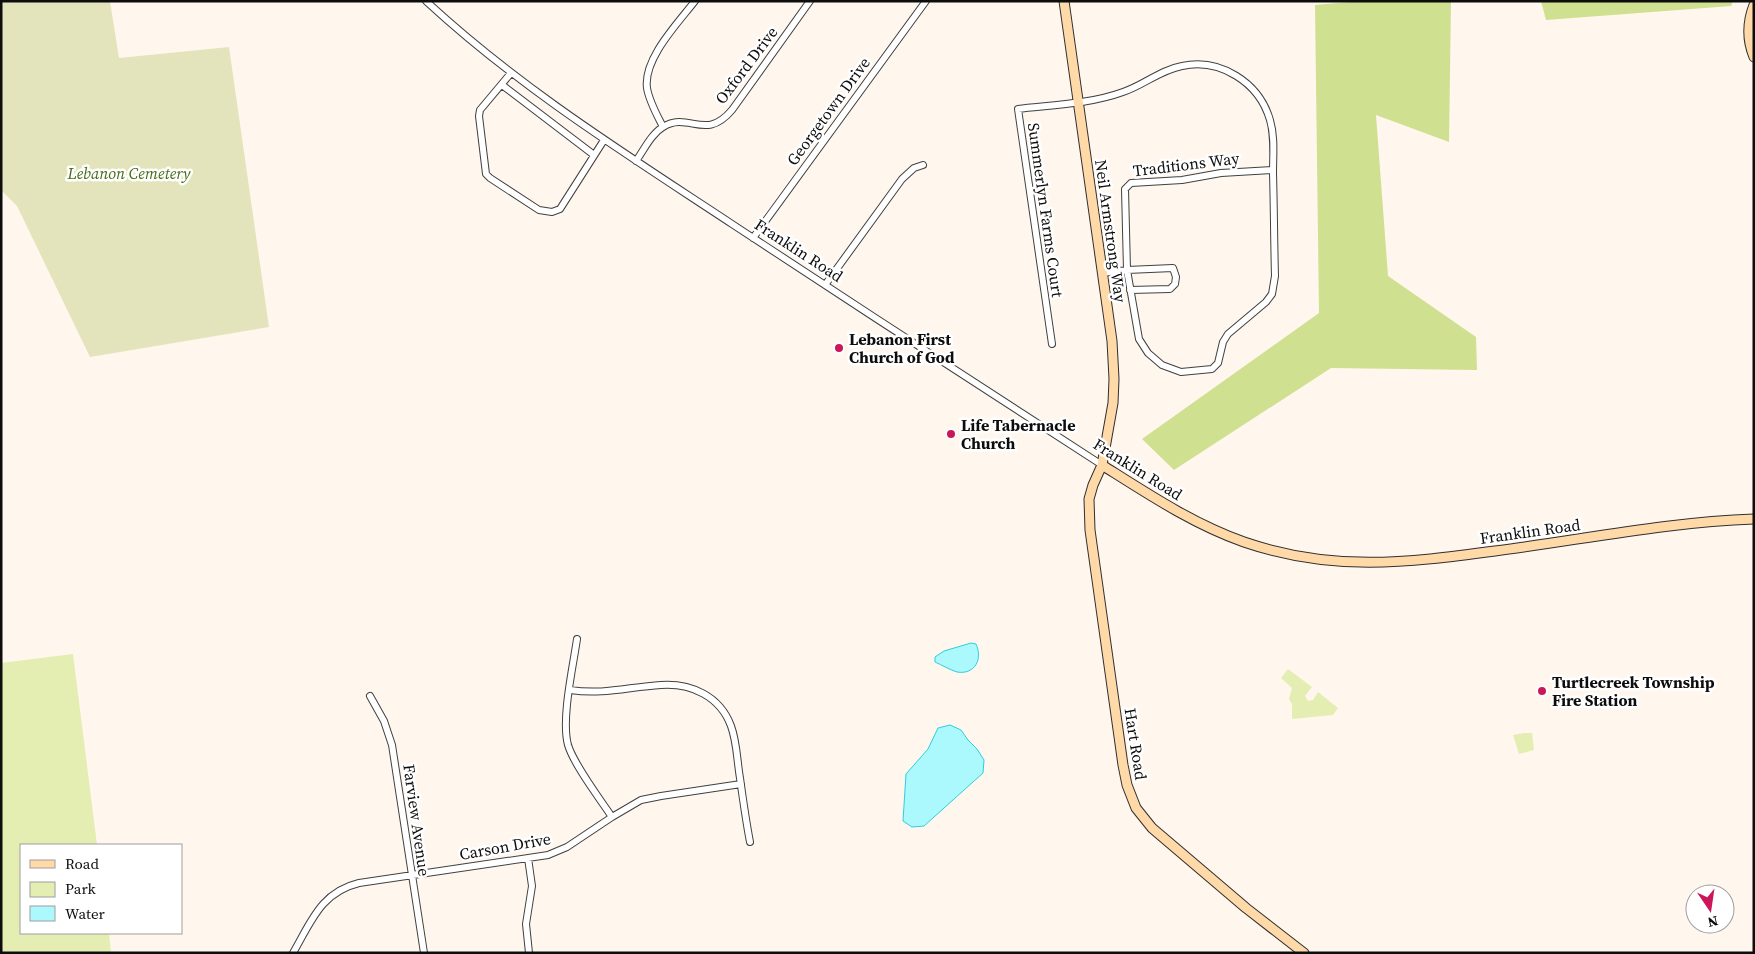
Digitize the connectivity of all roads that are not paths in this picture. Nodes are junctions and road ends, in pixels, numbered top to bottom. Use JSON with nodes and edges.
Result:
{"nodes":[{"id":1,"x":426,"y":1,"type":"edge"},
{"id":2,"x":695,"y":1,"type":"edge"},
{"id":3,"x":810,"y":1,"type":"edge"},
{"id":4,"x":926,"y":1,"type":"edge"},
{"id":5,"x":1064,"y":1,"type":"edge"},
{"id":6,"x":1754,"y":5,"type":"edge"},
{"id":7,"x":1754,"y":57,"type":"edge"},
{"id":8,"x":512,"y":73,"type":"junction"},
{"id":9,"x":502,"y":85,"type":"junction"},
{"id":10,"x":1078,"y":101,"type":"junction"},
{"id":11,"x":663,"y":127,"type":"junction"},
{"id":12,"x":604,"y":140,"type":"junction"},
{"id":13,"x":594,"y":155,"type":"junction"},
{"id":14,"x":636,"y":161,"type":"junction"},
{"id":15,"x":923,"y":165,"type":"dead end"},
{"id":16,"x":1273,"y":170,"type":"junction"},
{"id":17,"x":753,"y":238,"type":"junction"},
{"id":18,"x":1127,"y":270,"type":"junction"},
{"id":19,"x":1102,"y":273,"type":"junction"},
{"id":20,"x":825,"y":285,"type":"junction"},
{"id":21,"x":1130,"y":290,"type":"junction"},
{"id":22,"x":1052,"y":344,"type":"dead end"},
{"id":23,"x":1102,"y":464,"type":"junction"},
{"id":24,"x":1754,"y":519,"type":"edge"},
{"id":25,"x":577,"y":639,"type":"dead end"},
{"id":26,"x":570,"y":690,"type":"junction"},
{"id":27,"x":370,"y":696,"type":"dead end"},
{"id":28,"x":740,"y":784,"type":"junction"},
{"id":29,"x":612,"y":817,"type":"junction"},
{"id":30,"x":750,"y":842,"type":"dead end"},
{"id":31,"x":528,"y":858,"type":"junction"},
{"id":32,"x":411,"y":875,"type":"junction"},
{"id":33,"x":293,"y":953,"type":"edge"},
{"id":34,"x":424,"y":953,"type":"edge"},
{"id":35,"x":529,"y":953,"type":"edge"},
{"id":36,"x":1304,"y":953,"type":"edge"}],
"edges":[{"from":1,"to":8,"type":"street","name":"Franklin Road"},
{"from":2,"to":11,"type":"street"},
{"from":3,"to":11,"type":"street","name":"Oxford Drive"},
{"from":4,"to":17,"type":"street","name":"Georgetown Drive"},
{"from":5,"to":10,"type":"main road","name":"Neil Armstrong Way"},
{"from":6,"to":7,"type":"main road"},
{"from":8,"to":9,"type":"street"},
{"from":8,"to":12,"type":"street","name":"Franklin Road"},
{"from":9,"to":13,"type":"street"},
{"from":9,"to":13,"type":"street"},
{"from":10,"to":16,"type":"street","name":"Traditions Way"},
{"from":10,"to":19,"type":"main road","name":"Neil Armstrong Way"},
{"from":10,"to":22,"type":"street","name":"Summerlyn Farms Court"},
{"from":11,"to":14,"type":"street"},
{"from":12,"to":13,"type":"street"},
{"from":12,"to":14,"type":"street","name":"Franklin Road"},
{"from":14,"to":17,"type":"street","name":"Franklin Road"},
{"from":15,"to":20,"type":"street"},
{"from":16,"to":18,"type":"street","name":"Traditions Way"},
{"from":16,"to":21,"type":"street","name":"Traditions Way"},
{"from":17,"to":20,"type":"street","name":"Franklin Road"},
{"from":18,"to":19,"type":"street"},
{"from":18,"to":21,"type":"street","name":"Traditions Way"},
{"from":18,"to":21,"type":"street"},
{"from":19,"to":23,"type":"main road","name":"Neil Armstrong Way"},
{"from":20,"to":23,"type":"street","name":"Franklin Road"},
{"from":23,"to":24,"type":"main road","name":"Franklin Road"},
{"from":23,"to":36,"type":"main road","name":"Hart Road"},
{"from":25,"to":26,"type":"street"},
{"from":26,"to":28,"type":"street"},
{"from":26,"to":29,"type":"street"},
{"from":27,"to":32,"type":"street","name":"Farview Avenue"},
{"from":28,"to":29,"type":"street","name":"Carson Drive"},
{"from":28,"to":30,"type":"street"},
{"from":29,"to":31,"type":"street","name":"Carson Drive"},
{"from":31,"to":32,"type":"street","name":"Carson Drive"},
{"from":31,"to":35,"type":"street"},
{"from":32,"to":33,"type":"street","name":"Carson Drive"},
{"from":32,"to":34,"type":"street","name":"Farview Avenue"}]}
